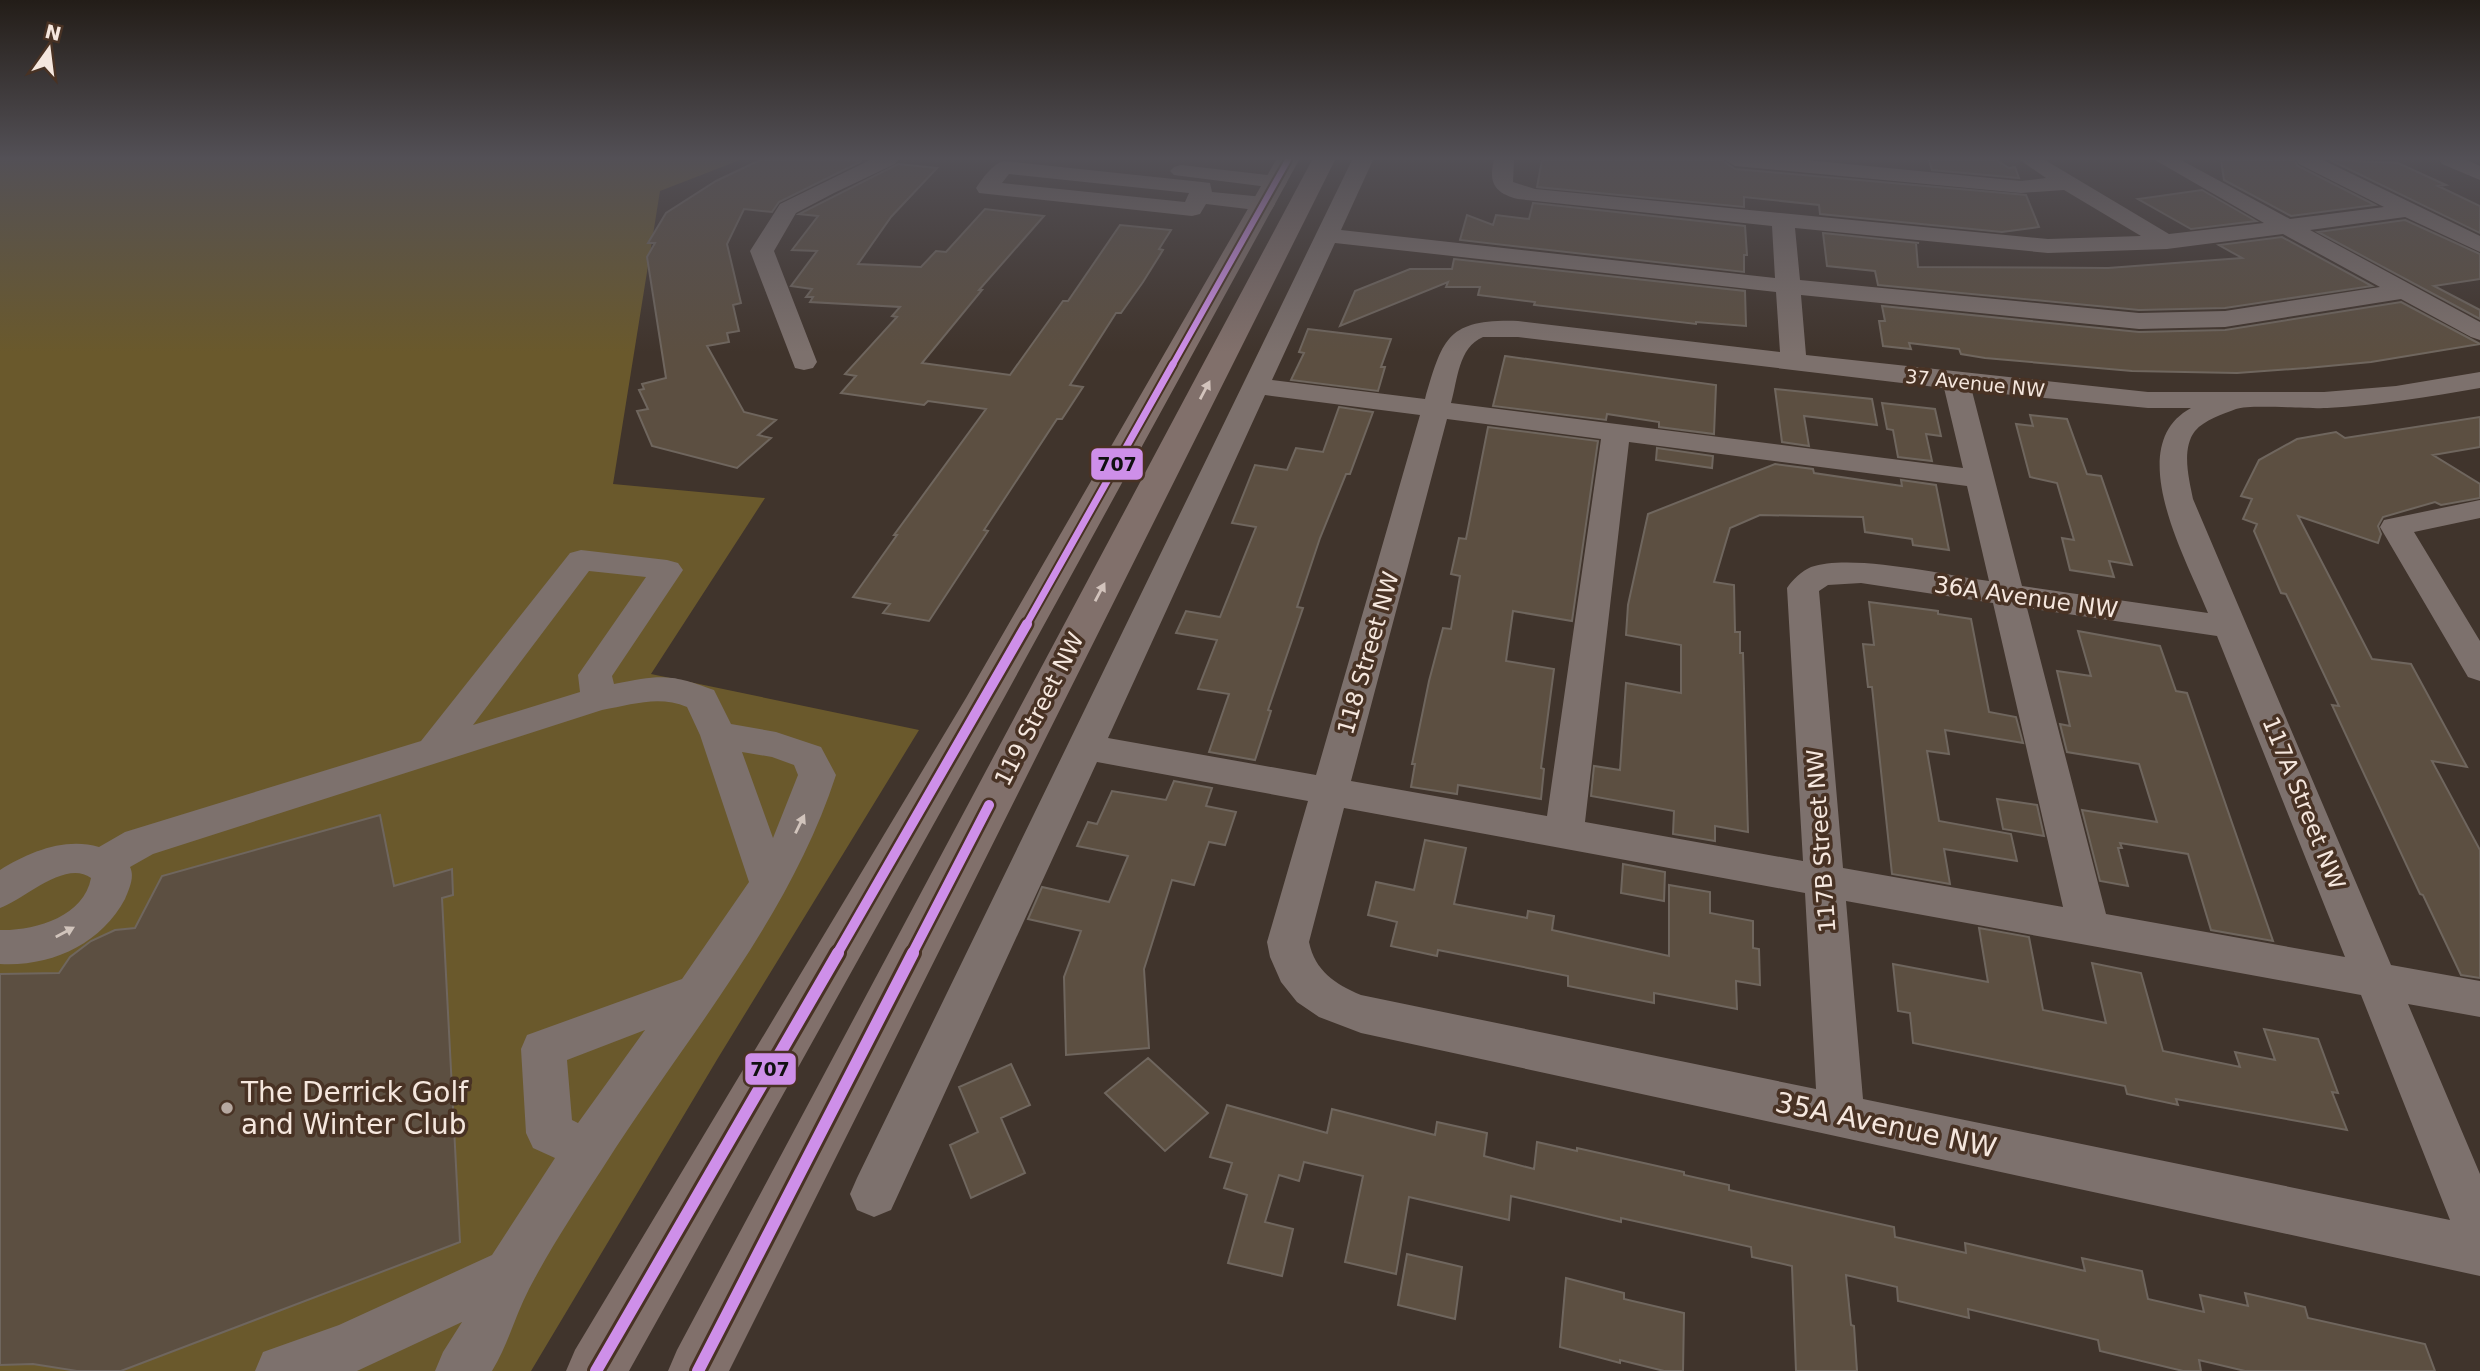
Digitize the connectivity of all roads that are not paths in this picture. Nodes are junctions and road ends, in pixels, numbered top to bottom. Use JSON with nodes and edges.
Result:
{"nodes":[{"id":1,"x":779,"y":224,"type":"edge"},
{"id":2,"x":1252,"y":224,"type":"edge"},
{"id":3,"x":1291,"y":224,"type":"edge"},
{"id":4,"x":1334,"y":224,"type":"edge"},
{"id":5,"x":1783,"y":224,"type":"edge"},
{"id":6,"x":1815,"y":224,"type":"edge"},
{"id":7,"x":2136,"y":224,"type":"edge"},
{"id":8,"x":2284,"y":224,"type":"edge"},
{"id":9,"x":2303,"y":224,"type":"edge"},
{"id":10,"x":2437,"y":224,"type":"edge"},
{"id":11,"x":2288,"y":226,"type":"junction"},
{"id":12,"x":1329,"y":235,"type":"junction"},
{"id":13,"x":2167,"y":242,"type":"junction"},
{"id":14,"x":2480,"y":245,"type":"edge"},
{"id":15,"x":1789,"y":285,"type":"junction"},
{"id":16,"x":2404,"y":291,"type":"junction"},
{"id":17,"x":1471,"y":332,"type":"joint"},
{"id":18,"x":2480,"y":332,"type":"edge"},
{"id":19,"x":804,"y":362,"type":"dead end"},
{"id":20,"x":1794,"y":362,"type":"junction"},
{"id":21,"x":2480,"y":380,"type":"edge"},
{"id":22,"x":1956,"y":381,"type":"junction"},
{"id":23,"x":1257,"y":386,"type":"junction"},
{"id":24,"x":2238,"y":402,"type":"junction"},
{"id":25,"x":1437,"y":408,"type":"junction"},
{"id":26,"x":1616,"y":431,"type":"junction"},
{"id":27,"x":1980,"y":479,"type":"junction"},
{"id":28,"x":2480,"y":509,"type":"edge"},
{"id":29,"x":1820,"y":575,"type":"joint"},
{"id":30,"x":2007,"y":594,"type":"junction"},
{"id":31,"x":2231,"y":626,"type":"junction"},
{"id":32,"x":2480,"y":669,"type":"edge"},
{"id":33,"x":599,"y":699,"type":"junction"},
{"id":34,"x":718,"y":735,"type":"junction"},
{"id":35,"x":1084,"y":747,"type":"junction"},
{"id":36,"x":433,"y":752,"type":"junction"},
{"id":37,"x":1328,"y":791,"type":"junction"},
{"id":38,"x":1564,"y":834,"type":"junction"},
{"id":39,"x":104,"y":863,"type":"junction"},
{"id":40,"x":1824,"y":881,"type":"junction"},
{"id":41,"x":771,"y":885,"type":"junction"},
{"id":42,"x":0,"y":892,"type":"edge"},
{"id":43,"x":2088,"y":929,"type":"junction"},
{"id":44,"x":0,"y":947,"type":"edge"},
{"id":45,"x":1301,"y":979,"type":"joint"},
{"id":46,"x":2377,"y":981,"type":"junction"},
{"id":47,"x":697,"y":992,"type":"junction"},
{"id":48,"x":2480,"y":999,"type":"edge"},
{"id":49,"x":1841,"y":1116,"type":"junction"},
{"id":50,"x":587,"y":1150,"type":"junction"},
{"id":51,"x":874,"y":1194,"type":"dead end"},
{"id":52,"x":2480,"y":1233,"type":"edge"},
{"id":53,"x":2480,"y":1251,"type":"edge"},
{"id":54,"x":510,"y":1273,"type":"junction"},
{"id":55,"x":282,"y":1371,"type":"edge"},
{"id":56,"x":462,"y":1371,"type":"edge"},
{"id":57,"x":596,"y":1371,"type":"edge"},
{"id":58,"x":698,"y":1371,"type":"edge"}],
"edges":[{"from":1,"to":19,"type":"street"},
{"from":2,"to":57,"type":"main road"},
{"from":58,"to":3,"type":"main road","name":"119 Street NW","one_way":true},
{"from":4,"to":12,"type":"street"},
{"from":5,"to":15,"type":"street"},
{"from":6,"to":13,"type":"street"},
{"from":7,"to":13,"type":"street"},
{"from":8,"to":11,"type":"street"},
{"from":9,"to":11,"type":"street"},
{"from":10,"to":14,"type":"street"},
{"from":11,"to":13,"type":"street"},
{"from":11,"to":16,"type":"street"},
{"from":12,"to":15,"type":"street"},
{"from":12,"to":23,"type":"street"},
{"from":15,"to":16,"type":"street"},
{"from":15,"to":20,"type":"street"},
{"from":16,"to":18,"type":"street"},
{"from":17,"to":20,"type":"street","name":"37 Avenue NW"},
{"from":17,"to":25,"type":"street","name":"118 Street NW"},
{"from":20,"to":22,"type":"street","name":"37 Avenue NW"},
{"from":21,"to":24,"type":"street","name":"37 Avenue NW"},
{"from":22,"to":24,"type":"street","name":"37 Avenue NW"},
{"from":22,"to":27,"type":"street"},
{"from":23,"to":25,"type":"street"},
{"from":23,"to":35,"type":"street"},
{"from":24,"to":31,"type":"street","name":"117A Street NW"},
{"from":25,"to":26,"type":"street"},
{"from":25,"to":37,"type":"street","name":"118 Street NW"},
{"from":26,"to":27,"type":"street"},
{"from":26,"to":38,"type":"street"},
{"from":27,"to":30,"type":"street"},
{"from":28,"to":32,"type":"street"},
{"from":29,"to":30,"type":"street","name":"36A Avenue NW"},
{"from":29,"to":40,"type":"street","name":"117B Street NW"},
{"from":30,"to":31,"type":"street","name":"36A Avenue NW"},
{"from":30,"to":43,"type":"street"},
{"from":31,"to":46,"type":"street","name":"117A Street NW"},
{"from":33,"to":34,"type":"street"},
{"from":33,"to":36,"type":"street"},
{"from":33,"to":36,"type":"street"},
{"from":34,"to":41,"type":"street"},
{"from":41,"to":34,"type":"street","one_way":true},
{"from":35,"to":37,"type":"street"},
{"from":35,"to":51,"type":"street"},
{"from":36,"to":39,"type":"street"},
{"from":37,"to":38,"type":"street"},
{"from":37,"to":45,"type":"street","name":"118 Street NW"},
{"from":38,"to":40,"type":"street"},
{"from":39,"to":42,"type":"street"},
{"from":44,"to":39,"type":"street","one_way":true},
{"from":40,"to":43,"type":"street"},
{"from":40,"to":49,"type":"street","name":"117B Street NW"},
{"from":41,"to":47,"type":"street"},
{"from":43,"to":46,"type":"street"},
{"from":45,"to":49,"type":"street","name":"35A Avenue NW"},
{"from":46,"to":48,"type":"street"},
{"from":46,"to":52,"type":"street","name":"117A Street NW"},
{"from":47,"to":50,"type":"street"},
{"from":47,"to":50,"type":"street"},
{"from":49,"to":53,"type":"street","name":"35A Avenue NW"},
{"from":50,"to":54,"type":"street"},
{"from":54,"to":55,"type":"street"},
{"from":54,"to":56,"type":"street"}]}
